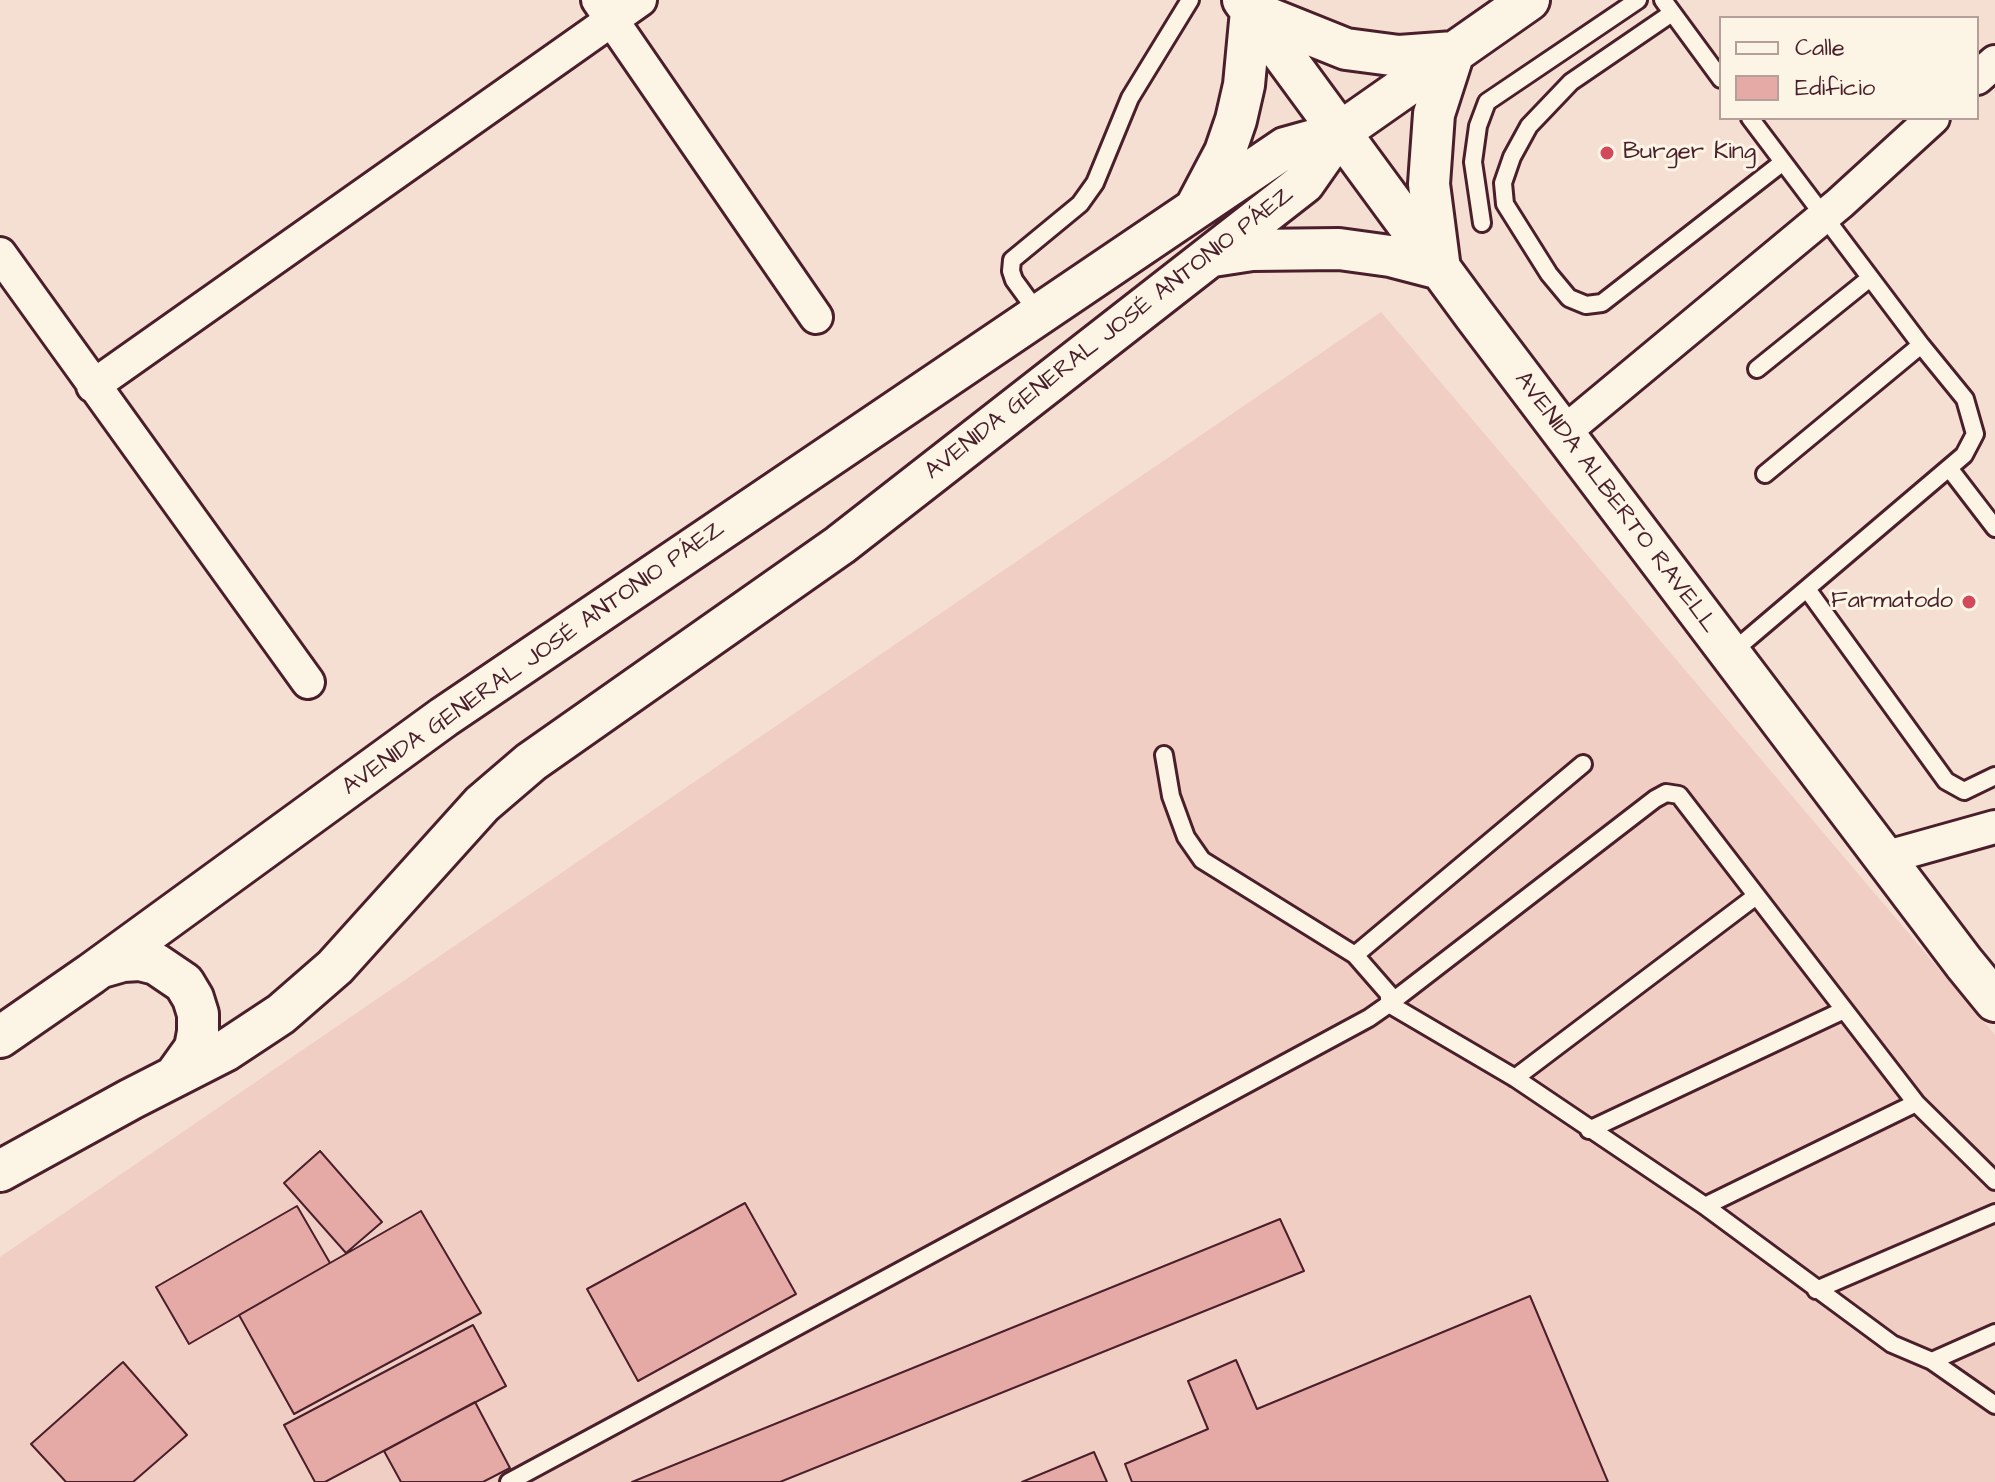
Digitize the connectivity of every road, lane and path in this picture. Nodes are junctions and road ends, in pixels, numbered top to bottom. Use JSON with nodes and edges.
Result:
{"nodes":[{"id":1,"x":640,"y":0,"type":"edge"},
{"id":2,"x":1190,"y":0,"type":"edge"},
{"id":3,"x":1529,"y":0,"type":"edge"},
{"id":4,"x":1638,"y":0,"type":"edge"},
{"id":5,"x":1247,"y":6,"type":"edge"},
{"id":6,"x":1667,"y":7,"type":"edge"},
{"id":7,"x":605,"y":10,"type":"edge"},
{"id":8,"x":1454,"y":52,"type":"junction"},
{"id":9,"x":1995,"y":62,"type":"edge"},
{"id":10,"x":1719,"y":76,"type":"edge"},
{"id":11,"x":1979,"y":76,"type":"edge"},
{"id":12,"x":1752,"y":120,"type":"edge"},
{"id":13,"x":1931,"y":120,"type":"edge"},
{"id":14,"x":1339,"y":133,"type":"junction"},
{"id":15,"x":1783,"y":162,"type":"junction"},
{"id":16,"x":1194,"y":210,"type":"junction"},
{"id":17,"x":1823,"y":217,"type":"junction"},
{"id":18,"x":1482,"y":223,"type":"dead end"},
{"id":19,"x":0,"y":254,"type":"edge"},
{"id":20,"x":1209,"y":257,"type":"junction"},
{"id":21,"x":1440,"y":269,"type":"junction"},
{"id":22,"x":1870,"y":278,"type":"junction"},
{"id":23,"x":1039,"y":314,"type":"junction"},
{"id":24,"x":816,"y":317,"type":"dead end"},
{"id":25,"x":1921,"y":345,"type":"junction"},
{"id":26,"x":1757,"y":369,"type":"dead end"},
{"id":27,"x":93,"y":386,"type":"junction"},
{"id":28,"x":1563,"y":433,"type":"junction"},
{"id":29,"x":1949,"y":468,"type":"junction"},
{"id":30,"x":1765,"y":474,"type":"dead end"},
{"id":31,"x":1995,"y":528,"type":"edge"},
{"id":32,"x":1807,"y":589,"type":"junction"},
{"id":33,"x":1730,"y":654,"type":"junction"},
{"id":34,"x":308,"y":682,"type":"dead end"},
{"id":35,"x":1164,"y":755,"type":"dead end"},
{"id":36,"x":1583,"y":764,"type":"dead end"},
{"id":37,"x":1995,"y":776,"type":"edge"},
{"id":38,"x":1995,"y":827,"type":"edge"},
{"id":39,"x":1884,"y":858,"type":"junction"},
{"id":40,"x":1756,"y":896,"type":"junction"},
{"id":41,"x":1355,"y":955,"type":"junction"},
{"id":42,"x":91,"y":974,"type":"junction"},
{"id":43,"x":1995,"y":1001,"type":"edge"},
{"id":44,"x":1389,"y":1004,"type":"junction"},
{"id":45,"x":1844,"y":1010,"type":"junction"},
{"id":46,"x":0,"y":1037,"type":"edge"},
{"id":47,"x":175,"y":1076,"type":"junction"},
{"id":48,"x":1515,"y":1078,"type":"junction"},
{"id":49,"x":1916,"y":1103,"type":"junction"},
{"id":50,"x":1589,"y":1130,"type":"junction"},
{"id":51,"x":0,"y":1171,"type":"edge"},
{"id":52,"x":1995,"y":1181,"type":"edge"},
{"id":53,"x":1705,"y":1206,"type":"junction"},
{"id":54,"x":1995,"y":1213,"type":"edge"},
{"id":55,"x":1816,"y":1290,"type":"junction"},
{"id":56,"x":1995,"y":1333,"type":"edge"},
{"id":57,"x":1932,"y":1361,"type":"junction"},
{"id":58,"x":1995,"y":1405,"type":"edge"},
{"id":59,"x":509,"y":1482,"type":"edge"}],
"edges":[{"from":1,"to":7,"type":"street"},
{"from":2,"to":23,"type":"lane"},
{"from":3,"to":8,"type":"street"},
{"from":4,"to":18,"type":"lane"},
{"from":5,"to":8,"type":"street"},
{"from":5,"to":14,"type":"street","name":"AVENIDA ALBERTO RAVELL"},
{"from":5,"to":16,"type":"street"},
{"from":6,"to":10,"type":"lane"},
{"from":6,"to":15,"type":"lane"},
{"from":7,"to":24,"type":"street"},
{"from":7,"to":27,"type":"street"},
{"from":8,"to":14,"type":"street"},
{"from":8,"to":21,"type":"street"},
{"from":9,"to":11,"type":"street"},
{"from":12,"to":15,"type":"lane"},
{"from":13,"to":17,"type":"street"},
{"from":14,"to":16,"type":"street","name":"AVENIDA GENERAL JOSÉ ANTONIO PÁEZ"},
{"from":14,"to":20,"type":"street","name":"AVENIDA GENERAL JOSÉ ANTONIO PÁEZ"},
{"from":14,"to":21,"type":"street","name":"AVENIDA ALBERTO RAVELL"},
{"from":15,"to":17,"type":"lane"},
{"from":16,"to":23,"type":"street","name":"AVENIDA GENERAL JOSÉ ANTONIO PÁEZ"},
{"from":17,"to":22,"type":"lane"},
{"from":17,"to":28,"type":"street"},
{"from":19,"to":27,"type":"street"},
{"from":20,"to":21,"type":"street"},
{"from":20,"to":47,"type":"street","name":"AVENIDA GENERAL JOSÉ ANTONIO PÁEZ"},
{"from":21,"to":28,"type":"street","name":"AVENIDA ALBERTO RAVELL"},
{"from":22,"to":25,"type":"lane"},
{"from":22,"to":26,"type":"lane"},
{"from":23,"to":42,"type":"street","name":"AVENIDA GENERAL JOSÉ ANTONIO PÁEZ"},
{"from":25,"to":29,"type":"lane"},
{"from":25,"to":30,"type":"lane"},
{"from":27,"to":34,"type":"street"},
{"from":28,"to":33,"type":"street","name":"AVENIDA ALBERTO RAVELL"},
{"from":29,"to":31,"type":"lane"},
{"from":29,"to":32,"type":"lane"},
{"from":32,"to":33,"type":"lane"},
{"from":32,"to":37,"type":"lane"},
{"from":33,"to":39,"type":"street","name":"AVENIDA ALBERTO RAVELL"},
{"from":35,"to":41,"type":"lane"},
{"from":36,"to":41,"type":"lane"},
{"from":38,"to":39,"type":"street"},
{"from":39,"to":43,"type":"street","name":"AVENIDA ALBERTO RAVELL"},
{"from":40,"to":44,"type":"lane"},
{"from":40,"to":45,"type":"lane"},
{"from":40,"to":48,"type":"lane"},
{"from":41,"to":44,"type":"lane"},
{"from":42,"to":46,"type":"street","name":"AVENIDA GENERAL JOSÉ ANTONIO PÁEZ"},
{"from":42,"to":47,"type":"street"},
{"from":44,"to":48,"type":"lane"},
{"from":44,"to":59,"type":"lane"},
{"from":45,"to":49,"type":"lane"},
{"from":45,"to":50,"type":"lane"},
{"from":47,"to":51,"type":"street","name":"AVENIDA GENERAL JOSÉ ANTONIO PÁEZ"},
{"from":48,"to":50,"type":"lane"},
{"from":49,"to":52,"type":"lane"},
{"from":49,"to":53,"type":"lane"},
{"from":50,"to":53,"type":"lane"},
{"from":53,"to":55,"type":"lane"},
{"from":54,"to":55,"type":"lane"},
{"from":55,"to":57,"type":"lane"},
{"from":56,"to":57,"type":"lane"},
{"from":57,"to":58,"type":"lane"}]}
